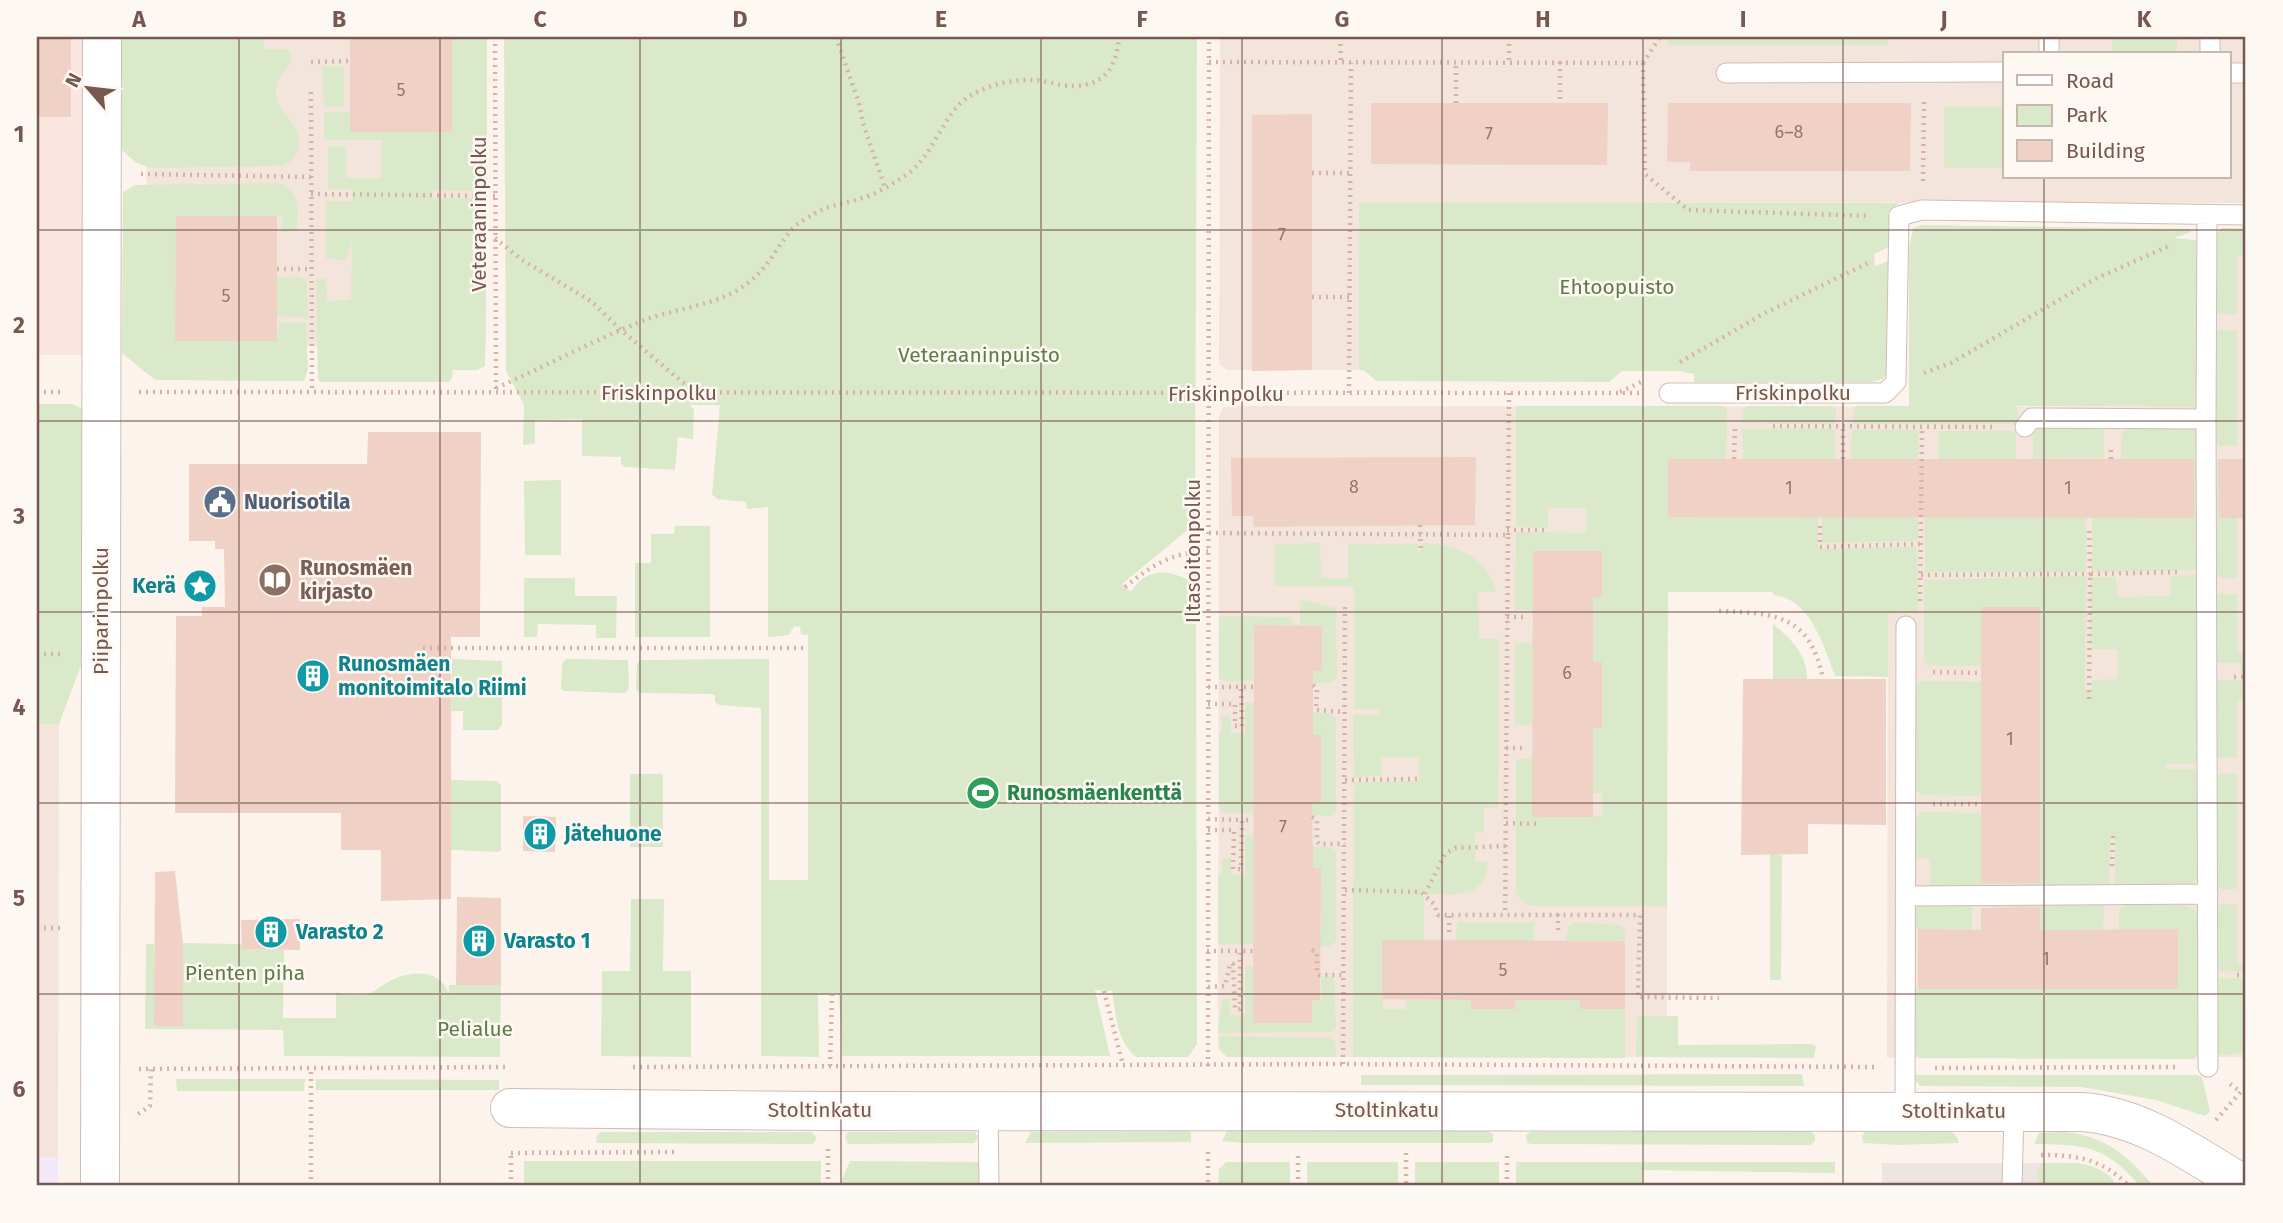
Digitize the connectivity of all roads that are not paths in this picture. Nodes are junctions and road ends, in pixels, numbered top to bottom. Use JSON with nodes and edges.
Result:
{"nodes":[{"id":1,"x":102,"y":37,"type":"edge"},
{"id":2,"x":2003,"y":72,"type":"edge"},
{"id":3,"x":1726,"y":73,"type":"dead end"},
{"id":4,"x":2246,"y":215,"type":"edge"},
{"id":5,"x":2207,"y":223,"type":"junction"},
{"id":6,"x":1669,"y":393,"type":"road end"},
{"id":7,"x":2206,"y":419,"type":"junction"},
{"id":8,"x":2025,"y":426,"type":"dead end"},
{"id":9,"x":1906,"y":626,"type":"dead end"},
{"id":10,"x":2208,"y":894,"type":"junction"},
{"id":11,"x":1905,"y":896,"type":"junction"},
{"id":12,"x":2208,"y":1067,"type":"road end"},
{"id":13,"x":510,"y":1108,"type":"dead end"},
{"id":14,"x":988,"y":1110,"type":"junction"},
{"id":15,"x":1905,"y":1111,"type":"junction"},
{"id":16,"x":2014,"y":1112,"type":"junction"},
{"id":17,"x":100,"y":1186,"type":"edge"},
{"id":18,"x":989,"y":1186,"type":"edge"},
{"id":19,"x":2012,"y":1186,"type":"edge"},
{"id":20,"x":2246,"y":1186,"type":"edge"}],
"edges":[{"from":1,"to":17,"type":"street","name":"Piiparinpolku"},
{"from":2,"to":3,"type":"lane"},
{"from":4,"to":5,"type":"lane"},
{"from":5,"to":6,"type":"lane","name":"Friskinpolku"},
{"from":5,"to":7,"type":"lane"},
{"from":7,"to":8,"type":"lane"},
{"from":7,"to":10,"type":"lane"},
{"from":9,"to":11,"type":"lane"},
{"from":10,"to":11,"type":"lane"},
{"from":10,"to":12,"type":"lane"},
{"from":11,"to":15,"type":"lane"},
{"from":13,"to":14,"type":"street","name":"Stoltinkatu"},
{"from":14,"to":15,"type":"street","name":"Stoltinkatu"},
{"from":14,"to":18,"type":"lane"},
{"from":15,"to":16,"type":"street","name":"Stoltinkatu"},
{"from":16,"to":19,"type":"lane"},
{"from":16,"to":20,"type":"street","name":"Stoltinkatu"}]}
